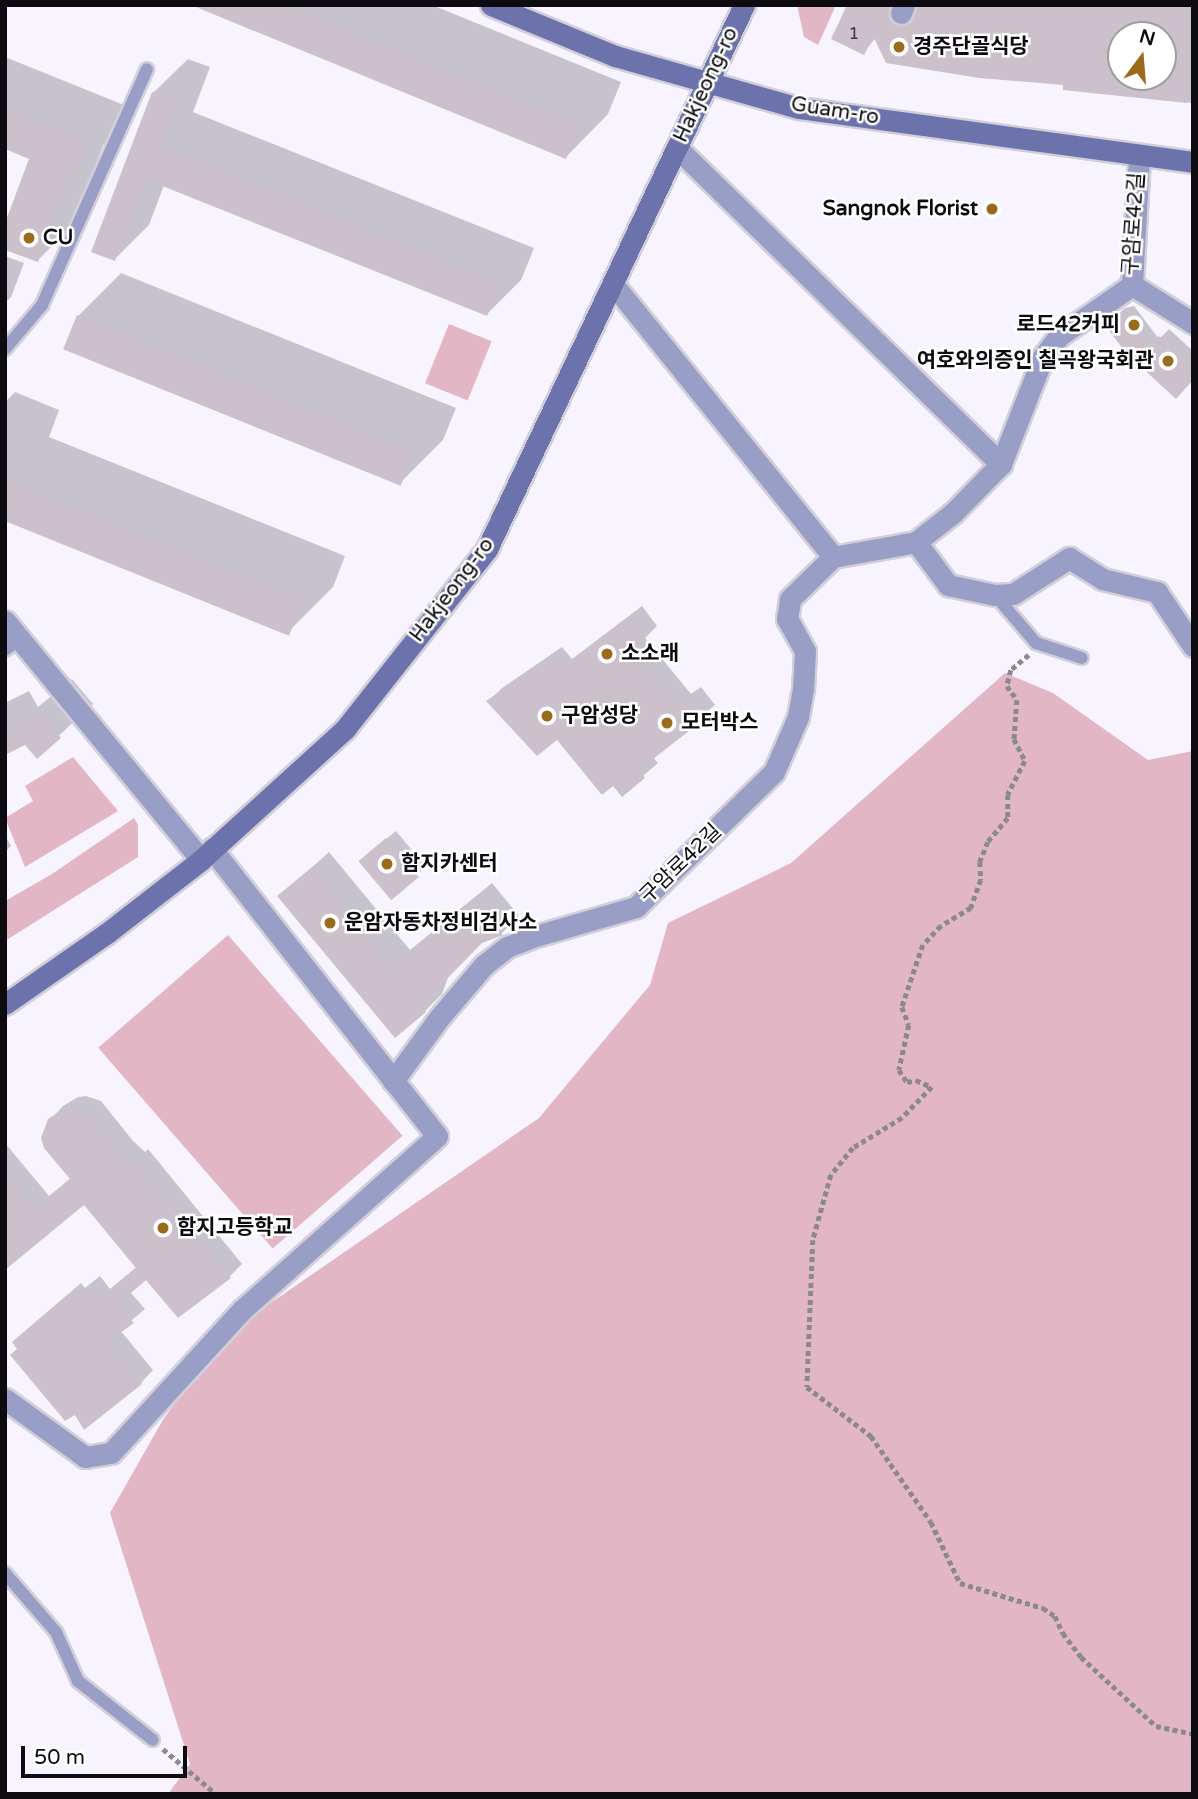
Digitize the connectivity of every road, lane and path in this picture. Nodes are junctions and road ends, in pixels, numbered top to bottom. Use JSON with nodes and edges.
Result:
{"nodes":[{"id":1,"x":491,"y":5,"type":"edge"},
{"id":2,"x":744,"y":5,"type":"edge"},
{"id":3,"x":147,"y":69,"type":"dead end"},
{"id":4,"x":708,"y":83,"type":"junction"},
{"id":5,"x":677,"y":148,"type":"junction"},
{"id":6,"x":1139,"y":155,"type":"junction"},
{"id":7,"x":1193,"y":162,"type":"edge"},
{"id":8,"x":613,"y":284,"type":"junction"},
{"id":9,"x":1132,"y":285,"type":"junction"},
{"id":10,"x":1193,"y":323,"type":"edge"},
{"id":11,"x":5,"y":349,"type":"edge"},
{"id":12,"x":1001,"y":464,"type":"junction"},
{"id":13,"x":916,"y":542,"type":"junction"},
{"id":14,"x":833,"y":557,"type":"junction"},
{"id":15,"x":995,"y":595,"type":"junction"},
{"id":16,"x":5,"y":621,"type":"edge"},
{"id":17,"x":1190,"y":634,"type":"edge"},
{"id":18,"x":1035,"y":643,"type":"junction"},
{"id":19,"x":13,"y":644,"type":"edge"},
{"id":20,"x":1082,"y":658,"type":"dead end"},
{"id":21,"x":206,"y":854,"type":"junction"},
{"id":22,"x":5,"y":1004,"type":"edge"},
{"id":23,"x":393,"y":1081,"type":"junction"},
{"id":24,"x":5,"y":1399,"type":"edge"},
{"id":25,"x":5,"y":1573,"type":"edge"},
{"id":26,"x":1193,"y":1734,"type":"edge"},
{"id":27,"x":153,"y":1740,"type":"joint"},
{"id":28,"x":216,"y":1794,"type":"edge"}],
"edges":[{"from":1,"to":4,"type":"main road","name":"Guam-ro"},
{"from":2,"to":4,"type":"main road","name":"Hakjeong-ro"},
{"from":3,"to":11,"type":"lane"},
{"from":4,"to":5,"type":"main road","name":"Hakjeong-ro"},
{"from":4,"to":6,"type":"main road","name":"Guam-ro"},
{"from":5,"to":8,"type":"main road","name":"Hakjeong-ro"},
{"from":5,"to":12,"type":"street"},
{"from":6,"to":7,"type":"main road","name":"Guam-ro"},
{"from":6,"to":9,"type":"street","name":"구암로42길"},
{"from":8,"to":14,"type":"street"},
{"from":8,"to":21,"type":"main road","name":"Hakjeong-ro"},
{"from":9,"to":10,"type":"street"},
{"from":9,"to":12,"type":"street","name":"구암로42길"},
{"from":12,"to":13,"type":"street","name":"구암로42길"},
{"from":13,"to":14,"type":"street"},
{"from":13,"to":15,"type":"street"},
{"from":14,"to":23,"type":"street","name":"구암로42길"},
{"from":15,"to":17,"type":"street"},
{"from":15,"to":18,"type":"lane"},
{"from":16,"to":19,"type":"street"},
{"from":18,"to":20,"type":"lane"},
{"from":18,"to":26,"type":"path"},
{"from":19,"to":21,"type":"street"},
{"from":21,"to":22,"type":"main road","name":"Hakjeong-ro"},
{"from":21,"to":23,"type":"street"},
{"from":23,"to":24,"type":"street"},
{"from":25,"to":27,"type":"lane"},
{"from":27,"to":28,"type":"path"}]}
